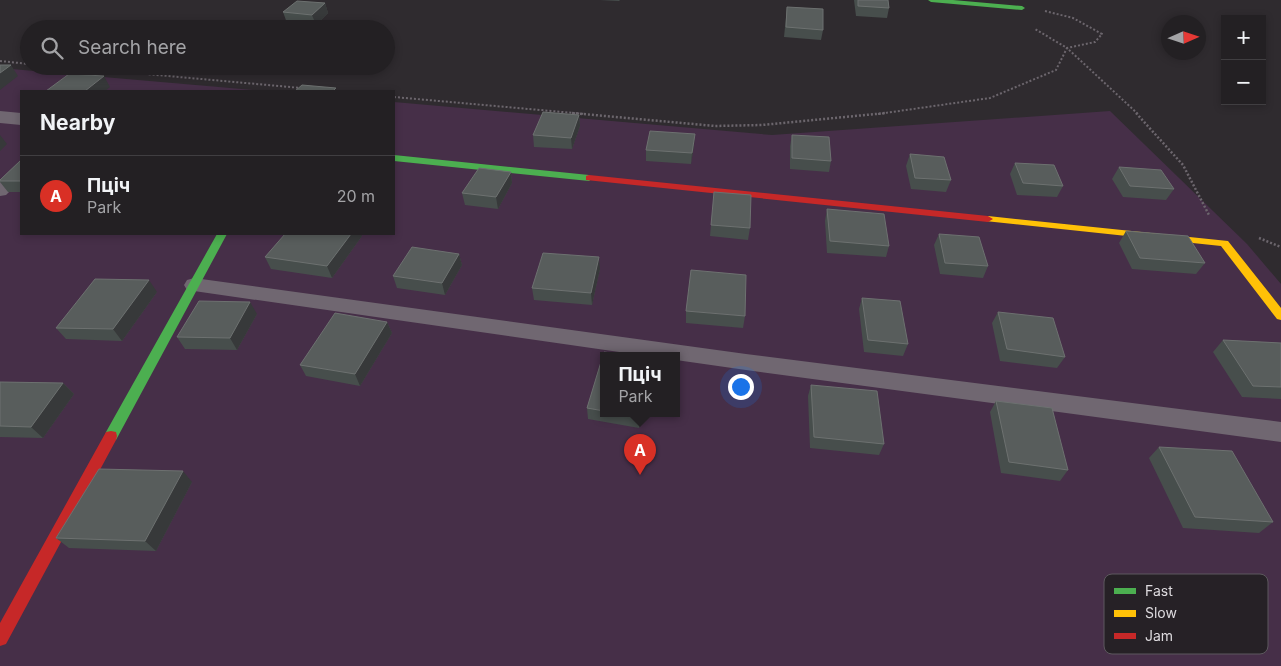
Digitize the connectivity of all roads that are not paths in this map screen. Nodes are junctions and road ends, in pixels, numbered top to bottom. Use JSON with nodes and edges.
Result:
{"nodes":[{"id":1,"x":931,"y":0,"type":"edge"},
{"id":2,"x":1022,"y":8,"type":"road end"},
{"id":3,"x":0,"y":117,"type":"edge"},
{"id":4,"x":20,"y":119,"type":"edge"},
{"id":5,"x":395,"y":158,"type":"edge"},
{"id":6,"x":20,"y":172,"type":"edge"},
{"id":7,"x":0,"y":191,"type":"edge"},
{"id":8,"x":221,"y":235,"type":"edge"},
{"id":9,"x":194,"y":285,"type":"junction"},
{"id":10,"x":1281,"y":316,"type":"edge"},
{"id":11,"x":674,"y":352,"type":"edge"},
{"id":12,"x":680,"y":353,"type":"edge"},
{"id":13,"x":1281,"y":432,"type":"edge"},
{"id":14,"x":0,"y":638,"type":"edge"}],
"edges":[{"from":1,"to":2,"type":"street"},
{"from":3,"to":4,"type":"street"},
{"from":5,"to":10,"type":"street"},
{"from":6,"to":7,"type":"lane"},
{"from":8,"to":9,"type":"street"},
{"from":9,"to":11,"type":"lane"},
{"from":9,"to":14,"type":"street"},
{"from":12,"to":13,"type":"lane"}]}
